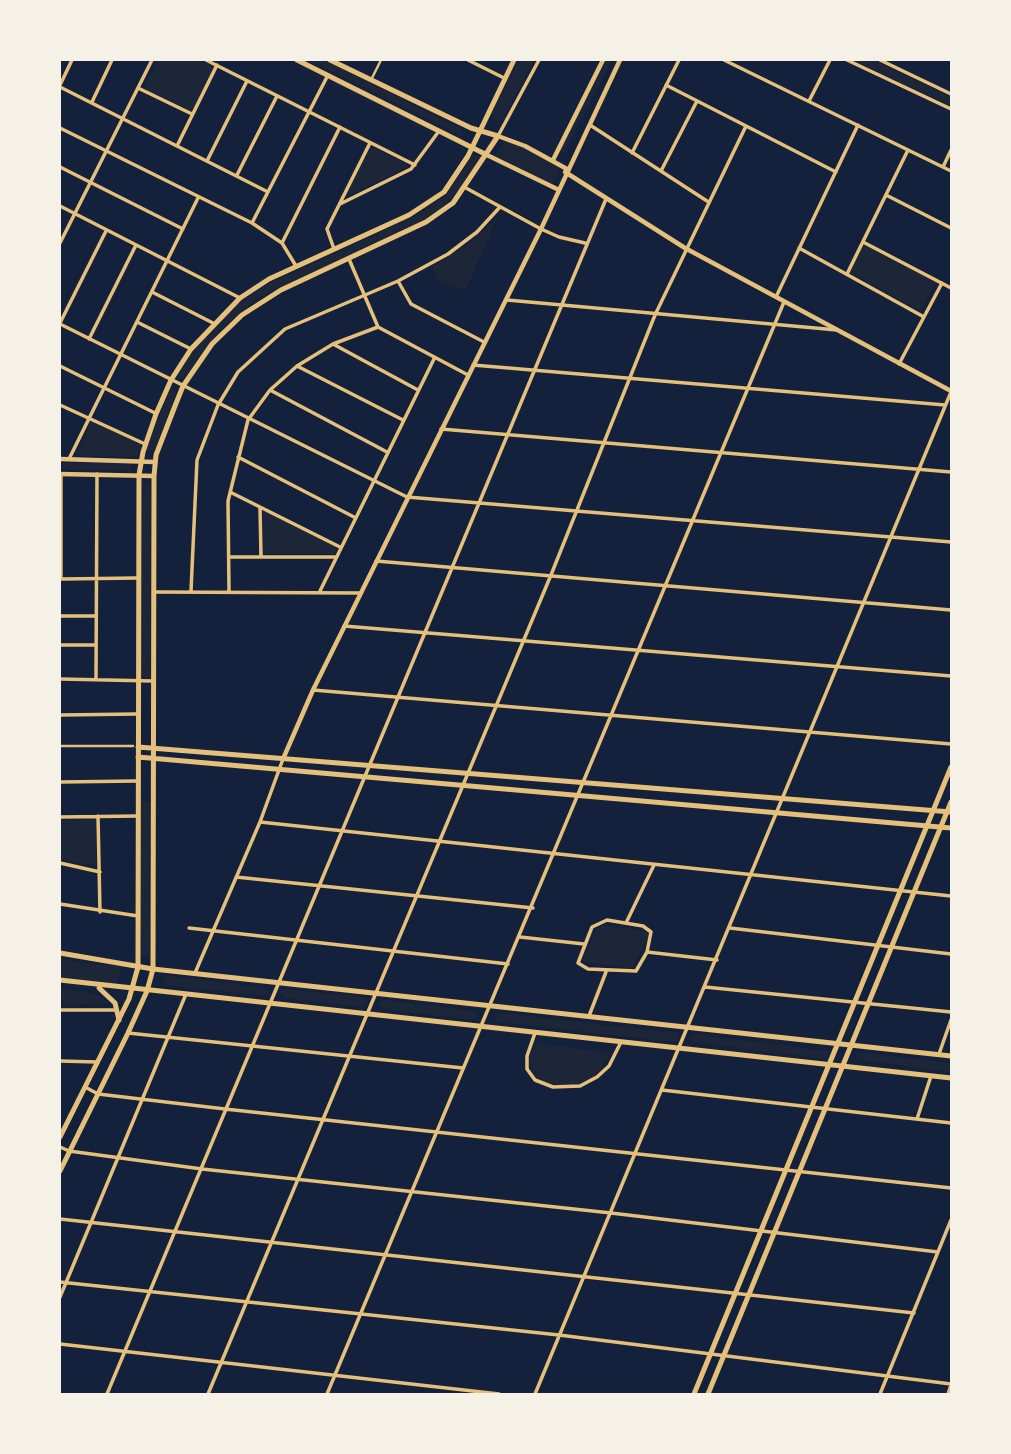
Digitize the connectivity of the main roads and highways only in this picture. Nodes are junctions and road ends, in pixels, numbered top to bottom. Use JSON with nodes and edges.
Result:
{"nodes":[{"id":1,"x":297,"y":60,"type":"edge"},
{"id":2,"x":330,"y":60,"type":"edge"},
{"id":3,"x":514,"y":60,"type":"edge"},
{"id":4,"x":480,"y":131,"type":"junction"},
{"id":5,"x":473,"y":148,"type":"junction"},
{"id":6,"x":487,"y":155,"type":"junction"},
{"id":7,"x":135,"y":747,"type":"junction"},
{"id":8,"x":152,"y":748,"type":"junction"},
{"id":9,"x":138,"y":757,"type":"junction"},
{"id":10,"x":152,"y":758,"type":"junction"},
{"id":11,"x":951,"y":767,"type":"edge"},
{"id":12,"x":951,"y":802,"type":"edge"},
{"id":13,"x":932,"y":811,"type":"junction"},
{"id":14,"x":949,"y":812,"type":"edge"},
{"id":15,"x":927,"y":826,"type":"junction"},
{"id":16,"x":941,"y":827,"type":"junction"},
{"id":17,"x":951,"y":828,"type":"edge"},
{"id":18,"x":60,"y":953,"type":"edge"},
{"id":19,"x":138,"y":967,"type":"junction"},
{"id":20,"x":153,"y":969,"type":"junction"},
{"id":21,"x":60,"y":980,"type":"edge"},
{"id":22,"x":96,"y":986,"type":"junction"},
{"id":23,"x":134,"y":990,"type":"junction"},
{"id":24,"x":147,"y":991,"type":"junction"},
{"id":25,"x":118,"y":1020,"type":"junction"},
{"id":26,"x":839,"y":1043,"type":"junction"},
{"id":27,"x":853,"y":1044,"type":"junction"},
{"id":28,"x":951,"y":1056,"type":"edge"},
{"id":29,"x":831,"y":1064,"type":"junction"},
{"id":30,"x":844,"y":1066,"type":"junction"},
{"id":31,"x":951,"y":1078,"type":"edge"},
{"id":32,"x":60,"y":1137,"type":"edge"},
{"id":33,"x":60,"y":1171,"type":"edge"},
{"id":34,"x":694,"y":1395,"type":"edge"},
{"id":35,"x":708,"y":1395,"type":"edge"}],
"edges":[{"from":1,"to":5,"type":"main road"},
{"from":2,"to":4,"type":"main road"},
{"from":3,"to":4,"type":"main road"},
{"from":4,"to":5,"type":"main road"},
{"from":4,"to":6,"type":"main road"},
{"from":5,"to":6,"type":"main road"},
{"from":5,"to":7,"type":"main road"},
{"from":6,"to":8,"type":"main road"},
{"from":7,"to":8,"type":"main road"},
{"from":7,"to":9,"type":"main road"},
{"from":8,"to":10,"type":"main road"},
{"from":8,"to":13,"type":"main road"},
{"from":9,"to":10,"type":"main road"},
{"from":9,"to":19,"type":"main road"},
{"from":10,"to":15,"type":"main road"},
{"from":10,"to":20,"type":"main road"},
{"from":11,"to":13,"type":"main road"},
{"from":12,"to":14,"type":"main road"},
{"from":13,"to":14,"type":"main road"},
{"from":13,"to":15,"type":"main road"},
{"from":14,"to":16,"type":"main road"},
{"from":15,"to":16,"type":"main road"},
{"from":15,"to":26,"type":"main road"},
{"from":16,"to":17,"type":"main road"},
{"from":16,"to":27,"type":"main road"},
{"from":18,"to":19,"type":"main road"},
{"from":19,"to":20,"type":"main road"},
{"from":19,"to":23,"type":"main road"},
{"from":20,"to":24,"type":"main road"},
{"from":20,"to":26,"type":"main road"},
{"from":21,"to":22,"type":"main road"},
{"from":22,"to":23,"type":"main road"},
{"from":22,"to":25,"type":"main road"},
{"from":23,"to":24,"type":"main road"},
{"from":23,"to":25,"type":"main road"},
{"from":24,"to":29,"type":"main road"},
{"from":24,"to":33,"type":"main road"},
{"from":25,"to":32,"type":"main road"},
{"from":26,"to":27,"type":"main road"},
{"from":26,"to":29,"type":"main road"},
{"from":27,"to":28,"type":"main road"},
{"from":27,"to":30,"type":"main road"},
{"from":29,"to":30,"type":"main road"},
{"from":29,"to":34,"type":"main road"},
{"from":30,"to":31,"type":"main road"},
{"from":30,"to":35,"type":"main road"}]}
